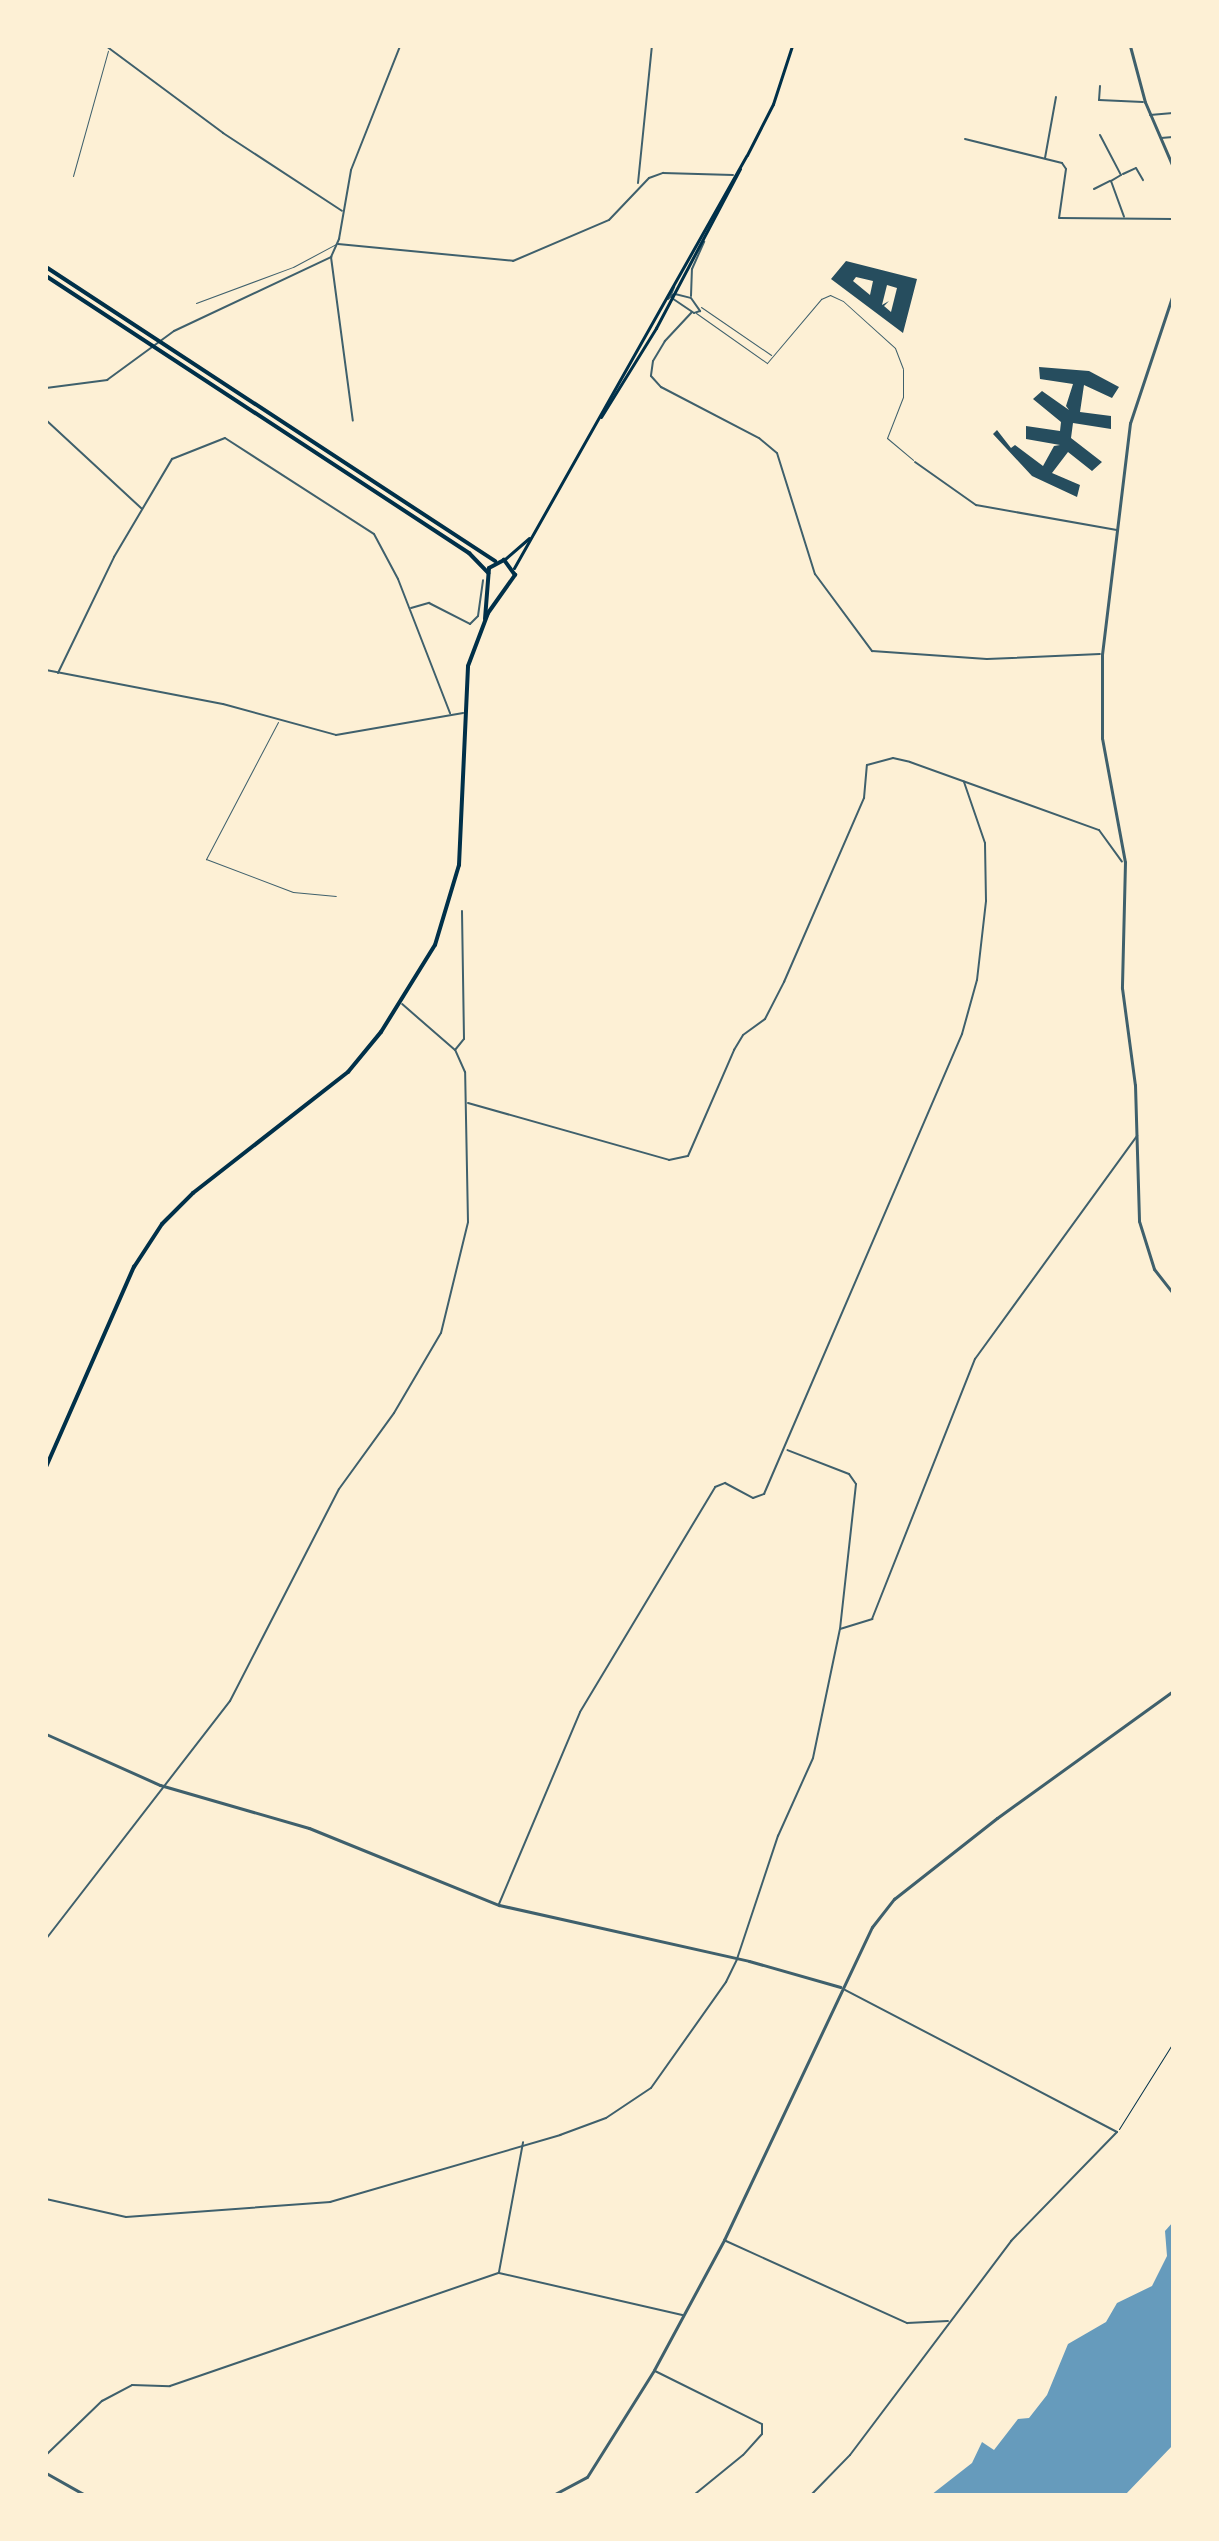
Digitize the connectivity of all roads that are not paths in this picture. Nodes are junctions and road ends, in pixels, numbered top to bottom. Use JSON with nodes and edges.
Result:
{"nodes":[{"id":1,"x":400,"y":46,"type":"edge"},
{"id":2,"x":652,"y":46,"type":"edge"},
{"id":3,"x":792,"y":46,"type":"edge"},
{"id":4,"x":1130,"y":46,"type":"edge"},
{"id":5,"x":107,"y":47,"type":"edge"},
{"id":6,"x":1100,"y":86,"type":"dead end"},
{"id":7,"x":1056,"y":97,"type":"dead end"},
{"id":8,"x":1145,"y":102,"type":"junction"},
{"id":9,"x":1173,"y":113,"type":"edge"},
{"id":10,"x":1150,"y":115,"type":"junction"},
{"id":11,"x":1100,"y":135,"type":"dead end"},
{"id":12,"x":1173,"y":137,"type":"edge"},
{"id":13,"x":1160,"y":138,"type":"junction"},
{"id":14,"x":965,"y":139,"type":"dead end"},
{"id":15,"x":746,"y":156,"type":"junction"},
{"id":16,"x":1044,"y":159,"type":"junction"},
{"id":17,"x":1173,"y":167,"type":"edge"},
{"id":18,"x":734,"y":175,"type":"junction"},
{"id":19,"x":1121,"y":175,"type":"junction"},
{"id":20,"x":73,"y":176,"type":"dead end"},
{"id":21,"x":1143,"y":180,"type":"dead end"},
{"id":22,"x":1111,"y":181,"type":"junction"},
{"id":23,"x":639,"y":184,"type":"junction"},
{"id":24,"x":1094,"y":189,"type":"dead end"},
{"id":25,"x":343,"y":212,"type":"junction"},
{"id":26,"x":1125,"y":218,"type":"junction"},
{"id":27,"x":1173,"y":219,"type":"edge"},
{"id":28,"x":704,"y":242,"type":"junction"},
{"id":29,"x":338,"y":244,"type":"junction"},
{"id":30,"x":331,"y":257,"type":"junction"},
{"id":31,"x":46,"y":267,"type":"edge"},
{"id":32,"x":680,"y":271,"type":"junction"},
{"id":33,"x":46,"y":276,"type":"edge"},
{"id":34,"x":1173,"y":294,"type":"edge"},
{"id":35,"x":673,"y":297,"type":"junction"},
{"id":36,"x":691,"y":298,"type":"junction"},
{"id":37,"x":196,"y":303,"type":"dead end"},
{"id":38,"x":663,"y":303,"type":"junction"},
{"id":39,"x":695,"y":303,"type":"junction"},
{"id":40,"x":701,"y":307,"type":"junction"},
{"id":41,"x":690,"y":308,"type":"junction"},
{"id":42,"x":694,"y":313,"type":"junction"},
{"id":43,"x":773,"y":357,"type":"junction"},
{"id":44,"x":46,"y":388,"type":"edge"},
{"id":45,"x":46,"y":420,"type":"edge"},
{"id":46,"x":353,"y":421,"type":"dead end"},
{"id":47,"x":592,"y":430,"type":"junction"},
{"id":48,"x":915,"y":462,"type":"joint"},
{"id":49,"x":142,"y":510,"type":"junction"},
{"id":50,"x":1118,"y":530,"type":"junction"},
{"id":51,"x":534,"y":532,"type":"junction"},
{"id":52,"x":504,"y":560,"type":"junction"},
{"id":53,"x":495,"y":561,"type":"junction"},
{"id":54,"x":514,"y":568,"type":"junction"},
{"id":55,"x":488,"y":573,"type":"junction"},
{"id":56,"x":483,"y":580,"type":"dead end"},
{"id":57,"x":491,"y":581,"type":"junction"},
{"id":58,"x":503,"y":586,"type":"junction"},
{"id":59,"x":410,"y":609,"type":"junction"},
{"id":60,"x":485,"y":619,"type":"junction"},
{"id":61,"x":1102,"y":654,"type":"junction"},
{"id":62,"x":46,"y":670,"type":"edge"},
{"id":63,"x":58,"y":673,"type":"junction"},
{"id":64,"x":450,"y":713,"type":"junction"},
{"id":65,"x":463,"y":713,"type":"junction"},
{"id":66,"x":280,"y":719,"type":"junction"},
{"id":67,"x":964,"y":782,"type":"junction"},
{"id":68,"x":1125,"y":862,"type":"junction"},
{"id":69,"x":336,"y":896,"type":"dead end"},
{"id":70,"x":462,"y":911,"type":"dead end"},
{"id":71,"x":400,"y":1003,"type":"junction"},
{"id":72,"x":455,"y":1050,"type":"junction"},
{"id":73,"x":466,"y":1103,"type":"junction"},
{"id":74,"x":1137,"y":1135,"type":"junction"},
{"id":75,"x":1173,"y":1293,"type":"edge"},
{"id":76,"x":787,"y":1450,"type":"junction"},
{"id":77,"x":46,"y":1467,"type":"edge"},
{"id":78,"x":840,"y":1629,"type":"junction"},
{"id":79,"x":1173,"y":1691,"type":"edge"},
{"id":80,"x":46,"y":1734,"type":"edge"},
{"id":81,"x":162,"y":1786,"type":"junction"},
{"id":82,"x":499,"y":1905,"type":"junction"},
{"id":83,"x":46,"y":1939,"type":"edge"},
{"id":84,"x":737,"y":1959,"type":"junction"},
{"id":85,"x":840,"y":1987,"type":"junction"},
{"id":86,"x":523,"y":2142,"type":"junction"},
{"id":87,"x":46,"y":2199,"type":"edge"},
{"id":88,"x":724,"y":2240,"type":"junction"},
{"id":89,"x":499,"y":2273,"type":"junction"},
{"id":90,"x":683,"y":2315,"type":"junction"},
{"id":91,"x":949,"y":2321,"type":"junction"},
{"id":92,"x":654,"y":2370,"type":"junction"},
{"id":93,"x":46,"y":2455,"type":"edge"},
{"id":94,"x":46,"y":2473,"type":"edge"},
{"id":95,"x":85,"y":2495,"type":"edge"},
{"id":96,"x":553,"y":2495,"type":"edge"},
{"id":97,"x":694,"y":2495,"type":"edge"},
{"id":98,"x":811,"y":2495,"type":"edge"}],
"edges":[{"from":1,"to":25,"type":"street"},
{"from":2,"to":23,"type":"street"},
{"from":3,"to":15,"type":"main road"},
{"from":4,"to":8,"type":"street"},
{"from":5,"to":20,"type":"lane"},
{"from":5,"to":25,"type":"street"},
{"from":6,"to":8,"type":"street"},
{"from":7,"to":16,"type":"street"},
{"from":8,"to":10,"type":"street"},
{"from":9,"to":10,"type":"street"},
{"from":10,"to":13,"type":"street"},
{"from":11,"to":19,"type":"street"},
{"from":12,"to":13,"type":"street"},
{"from":13,"to":17,"type":"street"},
{"from":14,"to":16,"type":"street"},
{"from":15,"to":18,"type":"main road"},
{"from":15,"to":28,"type":"main road"},
{"from":16,"to":26,"type":"street"},
{"from":18,"to":23,"type":"street"},
{"from":18,"to":32,"type":"main road"},
{"from":19,"to":21,"type":"street"},
{"from":19,"to":22,"type":"street"},
{"from":22,"to":24,"type":"street"},
{"from":22,"to":26,"type":"street"},
{"from":23,"to":29,"type":"street"},
{"from":25,"to":29,"type":"street"},
{"from":26,"to":27,"type":"street"},
{"from":28,"to":35,"type":"main road"},
{"from":28,"to":36,"type":"street"},
{"from":29,"to":30,"type":"street"},
{"from":29,"to":37,"type":"lane"},
{"from":30,"to":44,"type":"street"},
{"from":30,"to":46,"type":"street"},
{"from":31,"to":53,"type":"main road"},
{"from":32,"to":35,"type":"street"},
{"from":32,"to":38,"type":"main road"},
{"from":33,"to":55,"type":"main road"},
{"from":34,"to":50,"type":"street"},
{"from":35,"to":36,"type":"street"},
{"from":35,"to":38,"type":"street"},
{"from":35,"to":41,"type":"street"},
{"from":35,"to":47,"type":"main road"},
{"from":36,"to":39,"type":"street"},
{"from":38,"to":47,"type":"main road"},
{"from":39,"to":40,"type":"street"},
{"from":39,"to":41,"type":"street"},
{"from":40,"to":42,"type":"street"},
{"from":40,"to":43,"type":"lane"},
{"from":41,"to":42,"type":"street"},
{"from":42,"to":43,"type":"lane"},
{"from":42,"to":61,"type":"street"},
{"from":43,"to":48,"type":"lane"},
{"from":45,"to":49,"type":"street"},
{"from":47,"to":51,"type":"main road"},
{"from":48,"to":50,"type":"street"},
{"from":49,"to":59,"type":"street"},
{"from":49,"to":63,"type":"street"},
{"from":50,"to":61,"type":"street"},
{"from":51,"to":52,"type":"main road"},
{"from":51,"to":54,"type":"main road"},
{"from":52,"to":53,"type":"main road"},
{"from":52,"to":54,"type":"main road"},
{"from":53,"to":55,"type":"main road"},
{"from":54,"to":58,"type":"main road"},
{"from":55,"to":57,"type":"main road"},
{"from":56,"to":59,"type":"street"},
{"from":57,"to":58,"type":"main road"},
{"from":57,"to":60,"type":"main road"},
{"from":58,"to":60,"type":"main road"},
{"from":59,"to":64,"type":"street"},
{"from":60,"to":65,"type":"main road"},
{"from":61,"to":68,"type":"street"},
{"from":62,"to":63,"type":"street"},
{"from":63,"to":66,"type":"street"},
{"from":64,"to":65,"type":"street"},
{"from":64,"to":66,"type":"street"},
{"from":65,"to":71,"type":"main road"},
{"from":66,"to":69,"type":"lane"},
{"from":67,"to":68,"type":"street"},
{"from":67,"to":73,"type":"street"},
{"from":67,"to":76,"type":"street"},
{"from":68,"to":74,"type":"street"},
{"from":70,"to":72,"type":"street"},
{"from":71,"to":72,"type":"street"},
{"from":71,"to":77,"type":"main road"},
{"from":72,"to":73,"type":"street"},
{"from":73,"to":81,"type":"street"},
{"from":74,"to":75,"type":"street"},
{"from":74,"to":78,"type":"street"},
{"from":76,"to":78,"type":"street"},
{"from":76,"to":82,"type":"street"},
{"from":78,"to":84,"type":"street"},
{"from":79,"to":85,"type":"street"},
{"from":80,"to":81,"type":"street"},
{"from":81,"to":82,"type":"street"},
{"from":81,"to":83,"type":"street"},
{"from":82,"to":84,"type":"street"},
{"from":84,"to":85,"type":"street"},
{"from":84,"to":86,"type":"street"},
{"from":85,"to":88,"type":"street"},
{"from":85,"to":91,"type":"street"},
{"from":86,"to":87,"type":"street"},
{"from":86,"to":89,"type":"street"},
{"from":88,"to":90,"type":"street"},
{"from":88,"to":91,"type":"street"},
{"from":89,"to":90,"type":"street"},
{"from":89,"to":93,"type":"street"},
{"from":90,"to":92,"type":"street"},
{"from":91,"to":98,"type":"street"},
{"from":92,"to":96,"type":"street"},
{"from":92,"to":97,"type":"street"},
{"from":94,"to":95,"type":"street"}]}
